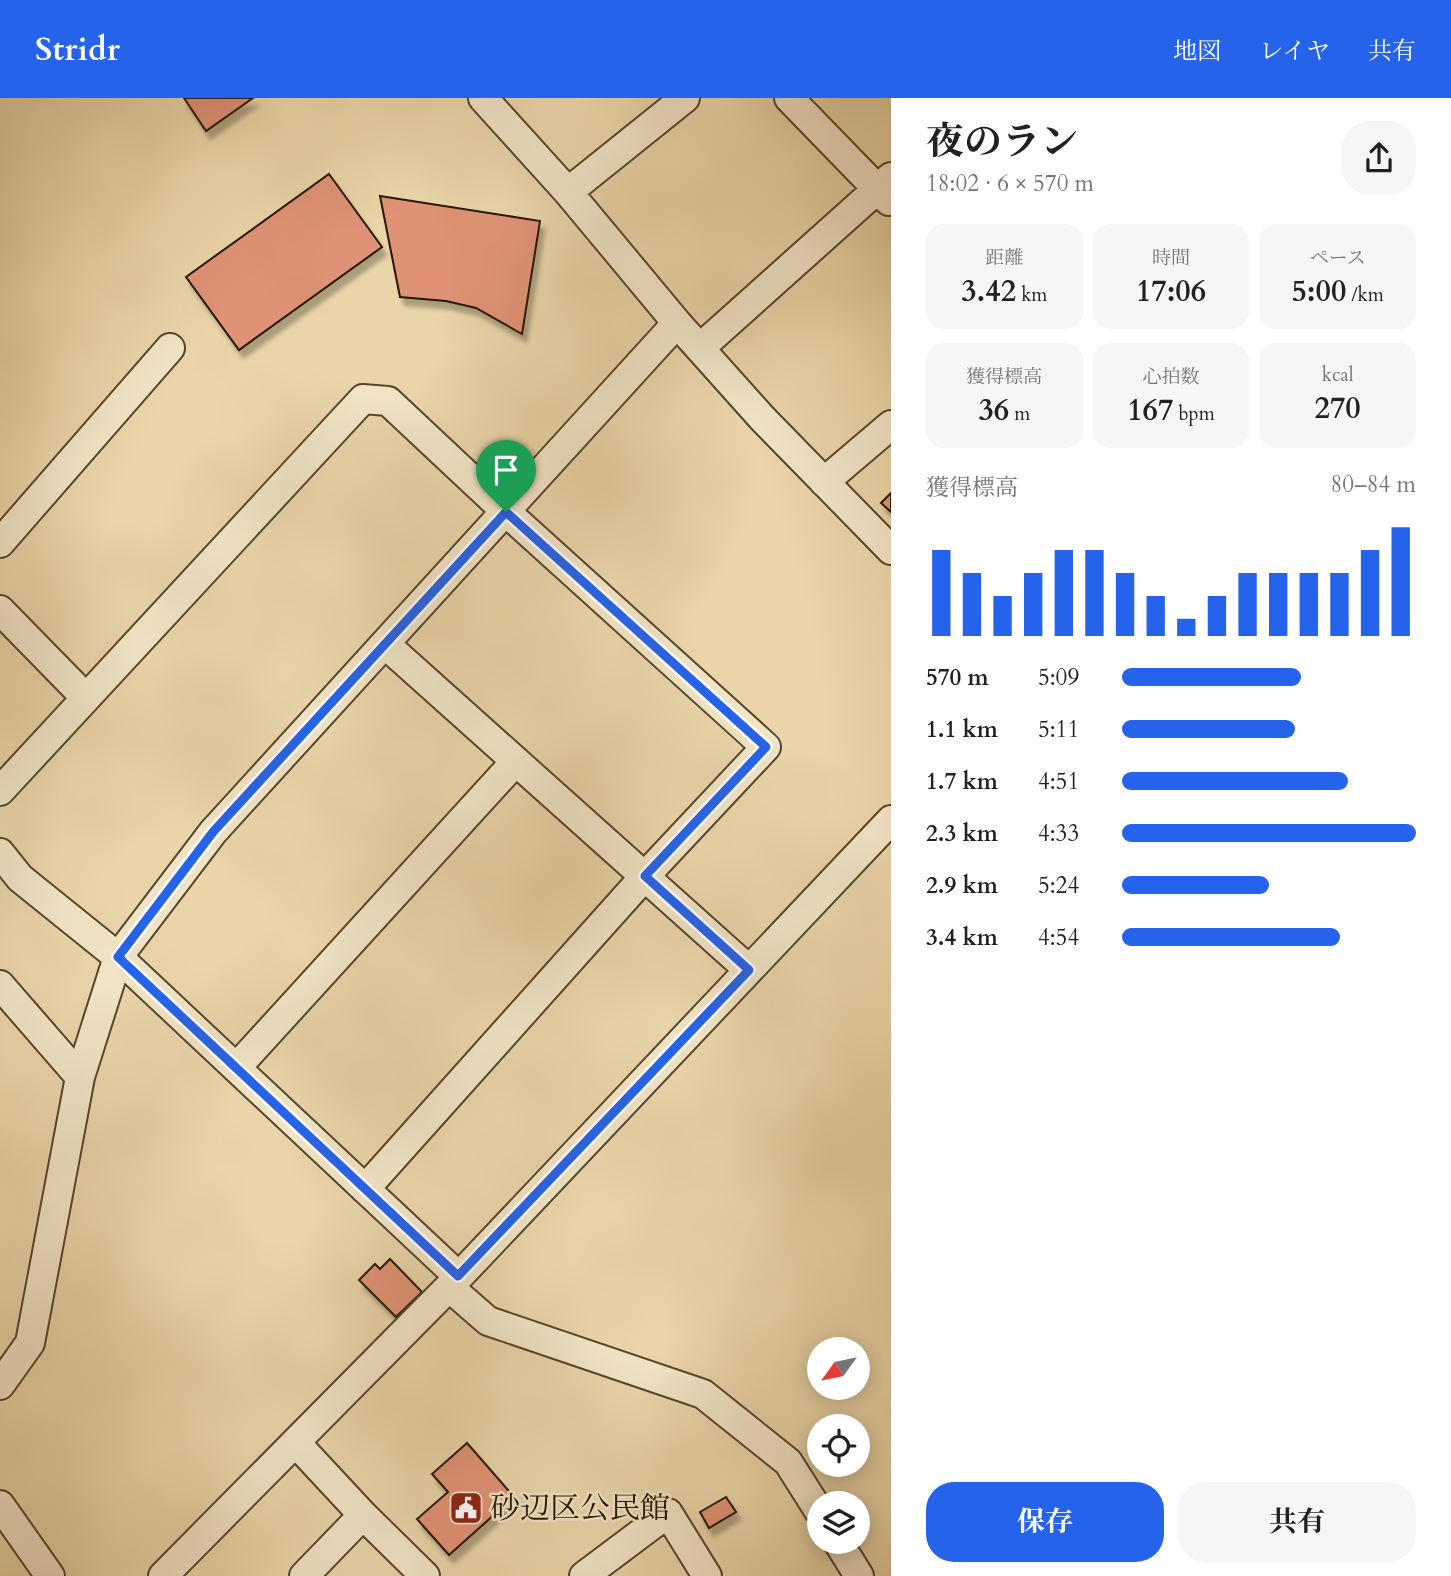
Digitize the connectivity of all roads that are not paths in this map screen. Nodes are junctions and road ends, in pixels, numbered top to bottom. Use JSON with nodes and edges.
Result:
{"nodes":[{"id":1,"x":483,"y":98,"type":"edge"},
{"id":2,"x":685,"y":98,"type":"edge"},
{"id":3,"x":789,"y":98,"type":"edge"},
{"id":4,"x":886,"y":190,"type":"edge"},
{"id":5,"x":568,"y":192,"type":"junction"},
{"id":6,"x":677,"y":323,"type":"junction"},
{"id":7,"x":170,"y":348,"type":"dead end"},
{"id":8,"x":700,"y":348,"type":"junction"},
{"id":9,"x":891,"y":425,"type":"edge"},
{"id":10,"x":824,"y":482,"type":"junction"},
{"id":11,"x":506,"y":512,"type":"junction"},
{"id":12,"x":0,"y":543,"type":"edge"},
{"id":13,"x":891,"y":550,"type":"edge"},
{"id":14,"x":0,"y":610,"type":"edge"},
{"id":15,"x":385,"y":644,"type":"junction"},
{"id":16,"x":86,"y":698,"type":"junction"},
{"id":17,"x":516,"y":761,"type":"junction"},
{"id":18,"x":0,"y":791,"type":"edge"},
{"id":19,"x":891,"y":820,"type":"edge"},
{"id":20,"x":0,"y":853,"type":"edge"},
{"id":21,"x":645,"y":876,"type":"junction"},
{"id":22,"x":118,"y":957,"type":"junction"},
{"id":23,"x":749,"y":970,"type":"junction"},
{"id":24,"x":0,"y":985,"type":"edge"},
{"id":25,"x":236,"y":1068,"type":"junction"},
{"id":26,"x":80,"y":1077,"type":"junction"},
{"id":27,"x":365,"y":1189,"type":"junction"},
{"id":28,"x":453,"y":1282,"type":"junction"},
{"id":29,"x":0,"y":1385,"type":"edge"},
{"id":30,"x":296,"y":1443,"type":"junction"},
{"id":31,"x":807,"y":1492,"type":"edge"},
{"id":32,"x":0,"y":1505,"type":"edge"},
{"id":33,"x":363,"y":1515,"type":"junction"},
{"id":34,"x":845,"y":1554,"type":"edge"},
{"id":35,"x":50,"y":1576,"type":"edge"},
{"id":36,"x":163,"y":1576,"type":"edge"},
{"id":37,"x":304,"y":1576,"type":"edge"},
{"id":38,"x":425,"y":1576,"type":"edge"},
{"id":39,"x":583,"y":1576,"type":"edge"},
{"id":40,"x":706,"y":1576,"type":"edge"},
{"id":41,"x":859,"y":1576,"type":"edge"}],
"edges":[{"from":1,"to":5,"type":"street"},
{"from":2,"to":5,"type":"street"},
{"from":3,"to":4,"type":"street"},
{"from":4,"to":8,"type":"street"},
{"from":5,"to":6,"type":"street"},
{"from":6,"to":8,"type":"street"},
{"from":6,"to":11,"type":"street"},
{"from":7,"to":12,"type":"street"},
{"from":8,"to":10,"type":"street"},
{"from":9,"to":10,"type":"street"},
{"from":10,"to":13,"type":"street"},
{"from":11,"to":15,"type":"street"},
{"from":11,"to":16,"type":"street"},
{"from":11,"to":21,"type":"street"},
{"from":14,"to":16,"type":"street"},
{"from":15,"to":17,"type":"street"},
{"from":15,"to":22,"type":"street"},
{"from":16,"to":18,"type":"street"},
{"from":17,"to":21,"type":"street"},
{"from":17,"to":25,"type":"street"},
{"from":19,"to":23,"type":"street"},
{"from":20,"to":22,"type":"street"},
{"from":21,"to":23,"type":"street"},
{"from":21,"to":27,"type":"street"},
{"from":22,"to":25,"type":"street"},
{"from":22,"to":26,"type":"street"},
{"from":23,"to":28,"type":"street"},
{"from":24,"to":26,"type":"street"},
{"from":25,"to":27,"type":"street"},
{"from":26,"to":29,"type":"street"},
{"from":27,"to":28,"type":"street"},
{"from":28,"to":30,"type":"street"},
{"from":28,"to":31,"type":"street"},
{"from":30,"to":33,"type":"street"},
{"from":30,"to":36,"type":"street"},
{"from":32,"to":35,"type":"street"},
{"from":33,"to":37,"type":"street"},
{"from":33,"to":38,"type":"street"},
{"from":34,"to":41,"type":"street"},
{"from":39,"to":40,"type":"street"}]}
